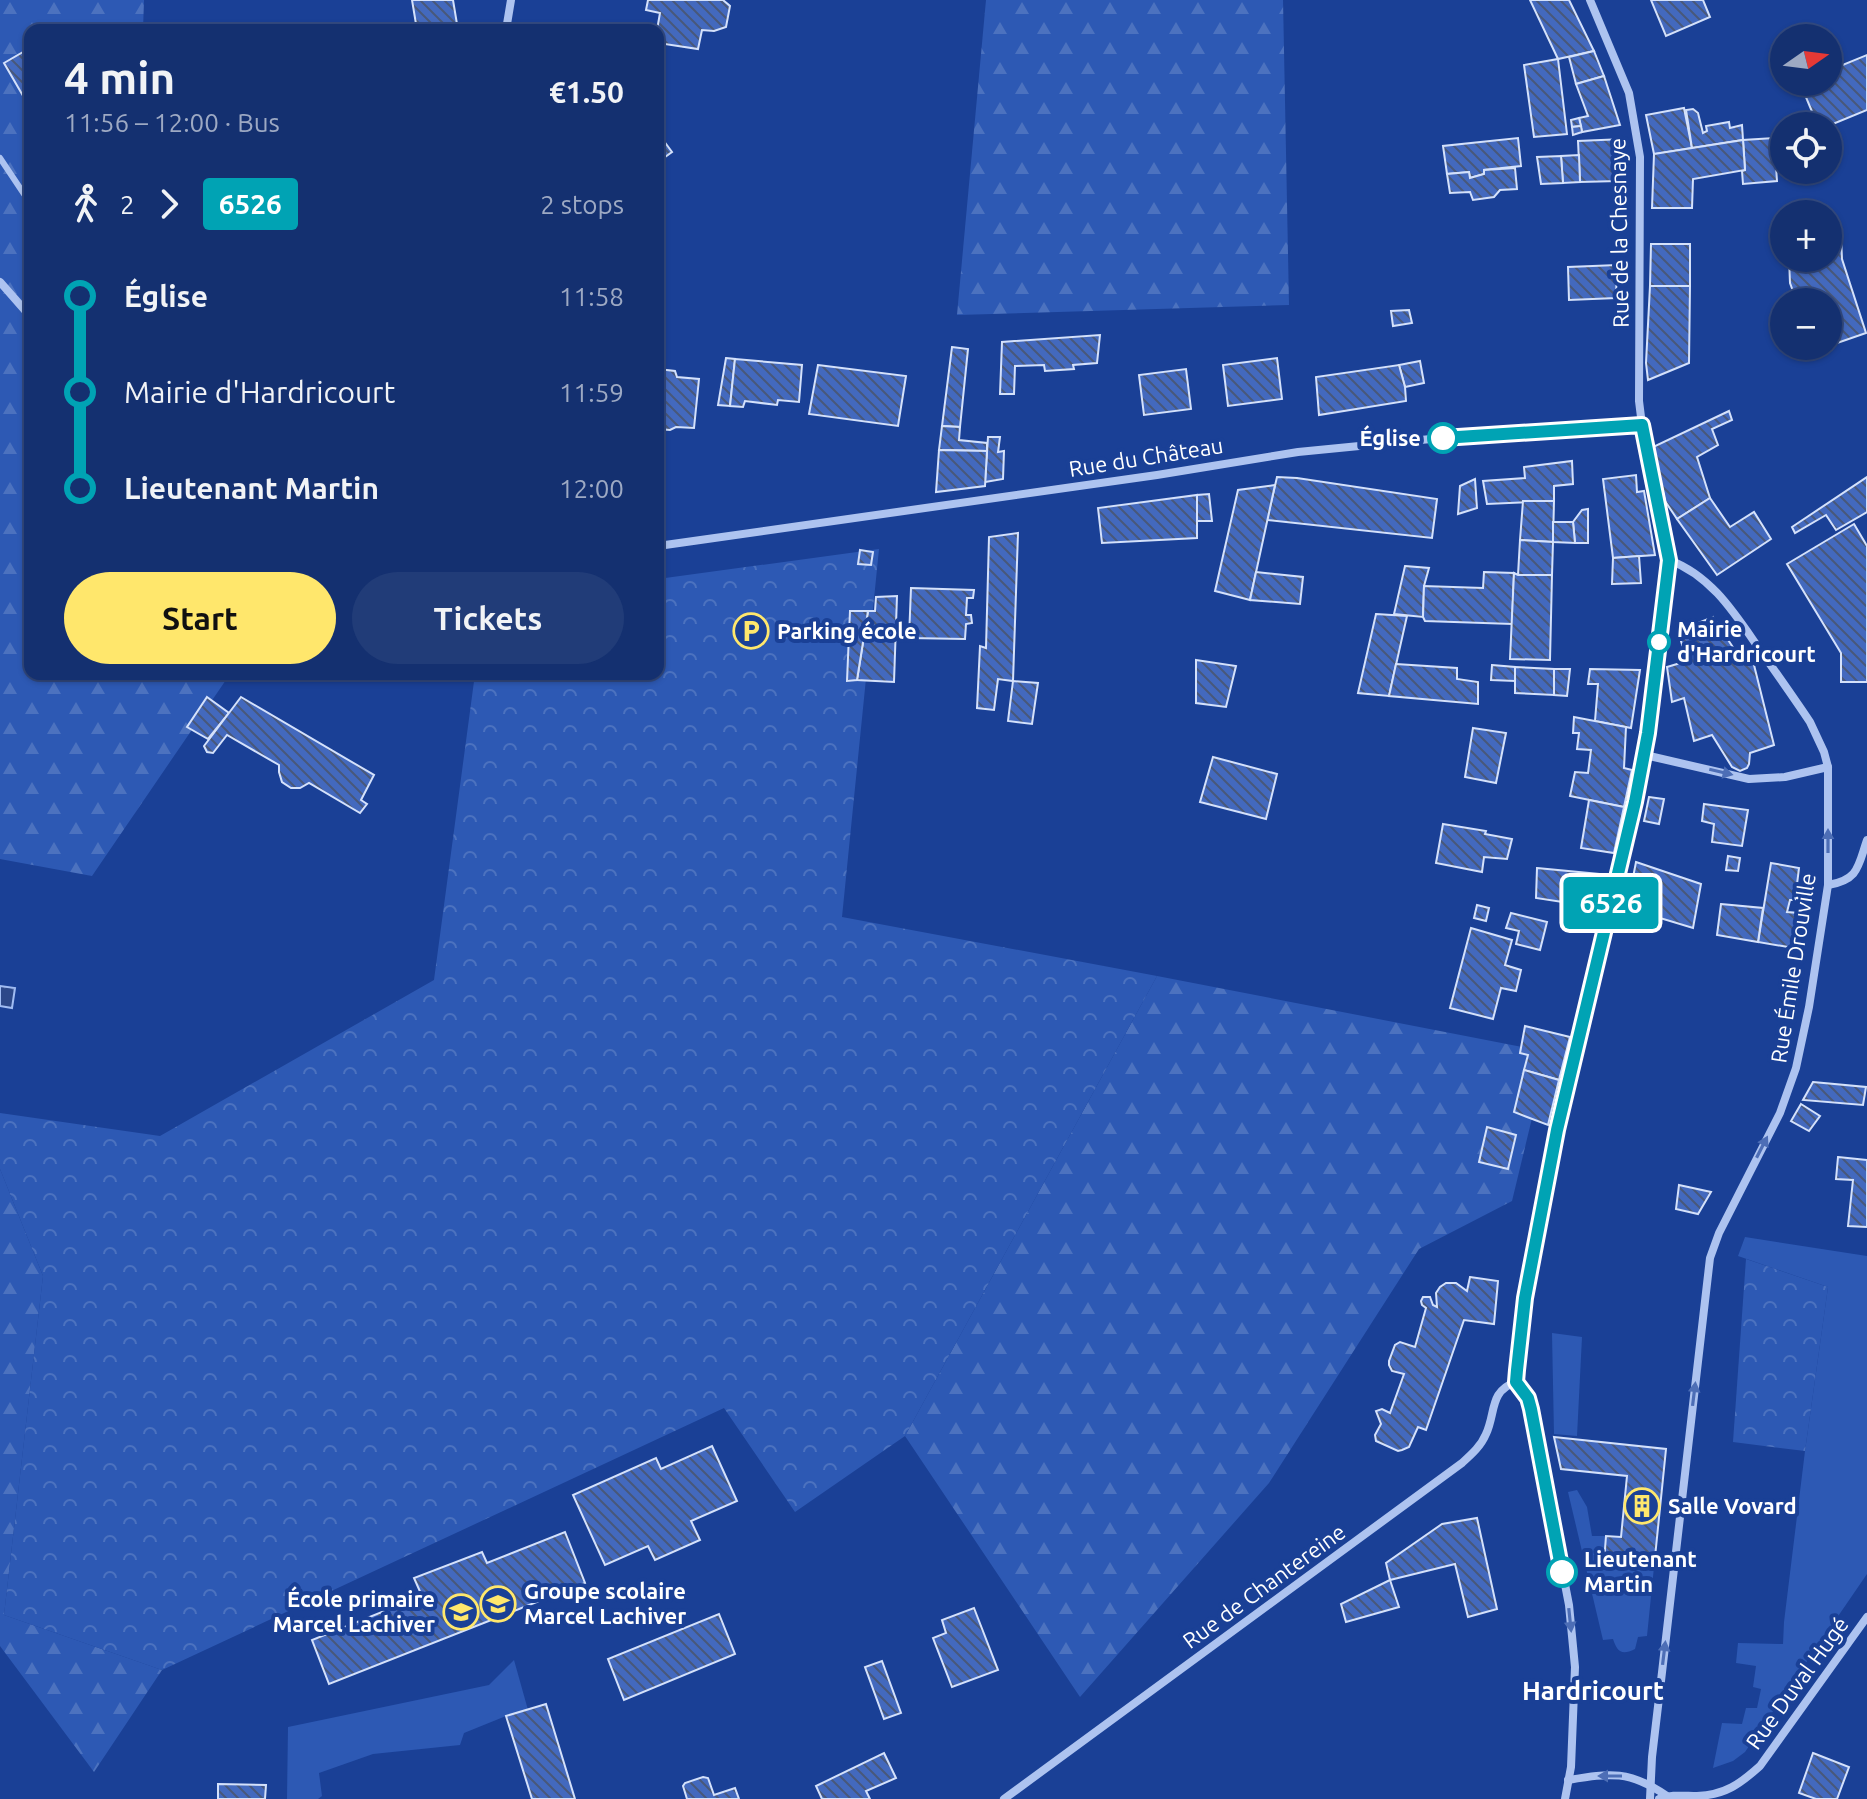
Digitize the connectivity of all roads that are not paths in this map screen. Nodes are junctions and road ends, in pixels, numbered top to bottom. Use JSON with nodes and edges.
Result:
{"nodes":[{"id":1,"x":511,"y":0,"type":"edge"},
{"id":2,"x":1590,"y":0,"type":"edge"},
{"id":3,"x":507,"y":24,"type":"edge"},
{"id":4,"x":0,"y":158,"type":"edge"},
{"id":5,"x":24,"y":194,"type":"edge"},
{"id":6,"x":0,"y":282,"type":"edge"},
{"id":7,"x":24,"y":309,"type":"edge"},
{"id":8,"x":1642,"y":425,"type":"junction"},
{"id":9,"x":664,"y":545,"type":"edge"},
{"id":10,"x":1669,"y":560,"type":"junction"},
{"id":11,"x":1645,"y":755,"type":"junction"},
{"id":12,"x":1828,"y":767,"type":"junction"},
{"id":13,"x":1867,"y":840,"type":"edge"},
{"id":14,"x":1828,"y":885,"type":"junction"},
{"id":15,"x":1516,"y":1382,"type":"junction"},
{"id":16,"x":1867,"y":1617,"type":"edge"},
{"id":17,"x":1568,"y":1780,"type":"junction"},
{"id":18,"x":1651,"y":1786,"type":"junction"},
{"id":19,"x":1663,"y":1797,"type":"edge"},
{"id":20,"x":1004,"y":1799,"type":"edge"},
{"id":21,"x":1565,"y":1799,"type":"edge"},
{"id":22,"x":1650,"y":1799,"type":"edge"}],
"edges":[{"from":1,"to":3,"type":"street"},
{"from":2,"to":8,"type":"street","name":"Rue de la Chesnaye"},
{"from":4,"to":5,"type":"lane"},
{"from":6,"to":7,"type":"street"},
{"from":8,"to":9,"type":"street","name":"Rue du Château"},
{"from":8,"to":10,"type":"street"},
{"from":10,"to":11,"type":"street"},
{"from":10,"to":12,"type":"street","name":"Rue Émile Drouville"},
{"from":11,"to":12,"type":"street","one_way":true},
{"from":11,"to":15,"type":"street"},
{"from":14,"to":12,"type":"street","name":"Rue Émile Drouville","one_way":true},
{"from":13,"to":14,"type":"street"},
{"from":18,"to":14,"type":"street","name":"Rue Émile Drouville","one_way":true},
{"from":15,"to":17,"type":"street","one_way":true},
{"from":15,"to":20,"type":"street","name":"Rue de Chantereine"},
{"from":16,"to":19,"type":"street","name":"Rue Duval Hugé"},
{"from":18,"to":17,"type":"street","name":"Rue Duval Hugé","one_way":true},
{"from":17,"to":21,"type":"street"},
{"from":18,"to":19,"type":"street","name":"Rue Duval Hugé"},
{"from":18,"to":22,"type":"street","name":"Rue Émile Drouville"}]}
